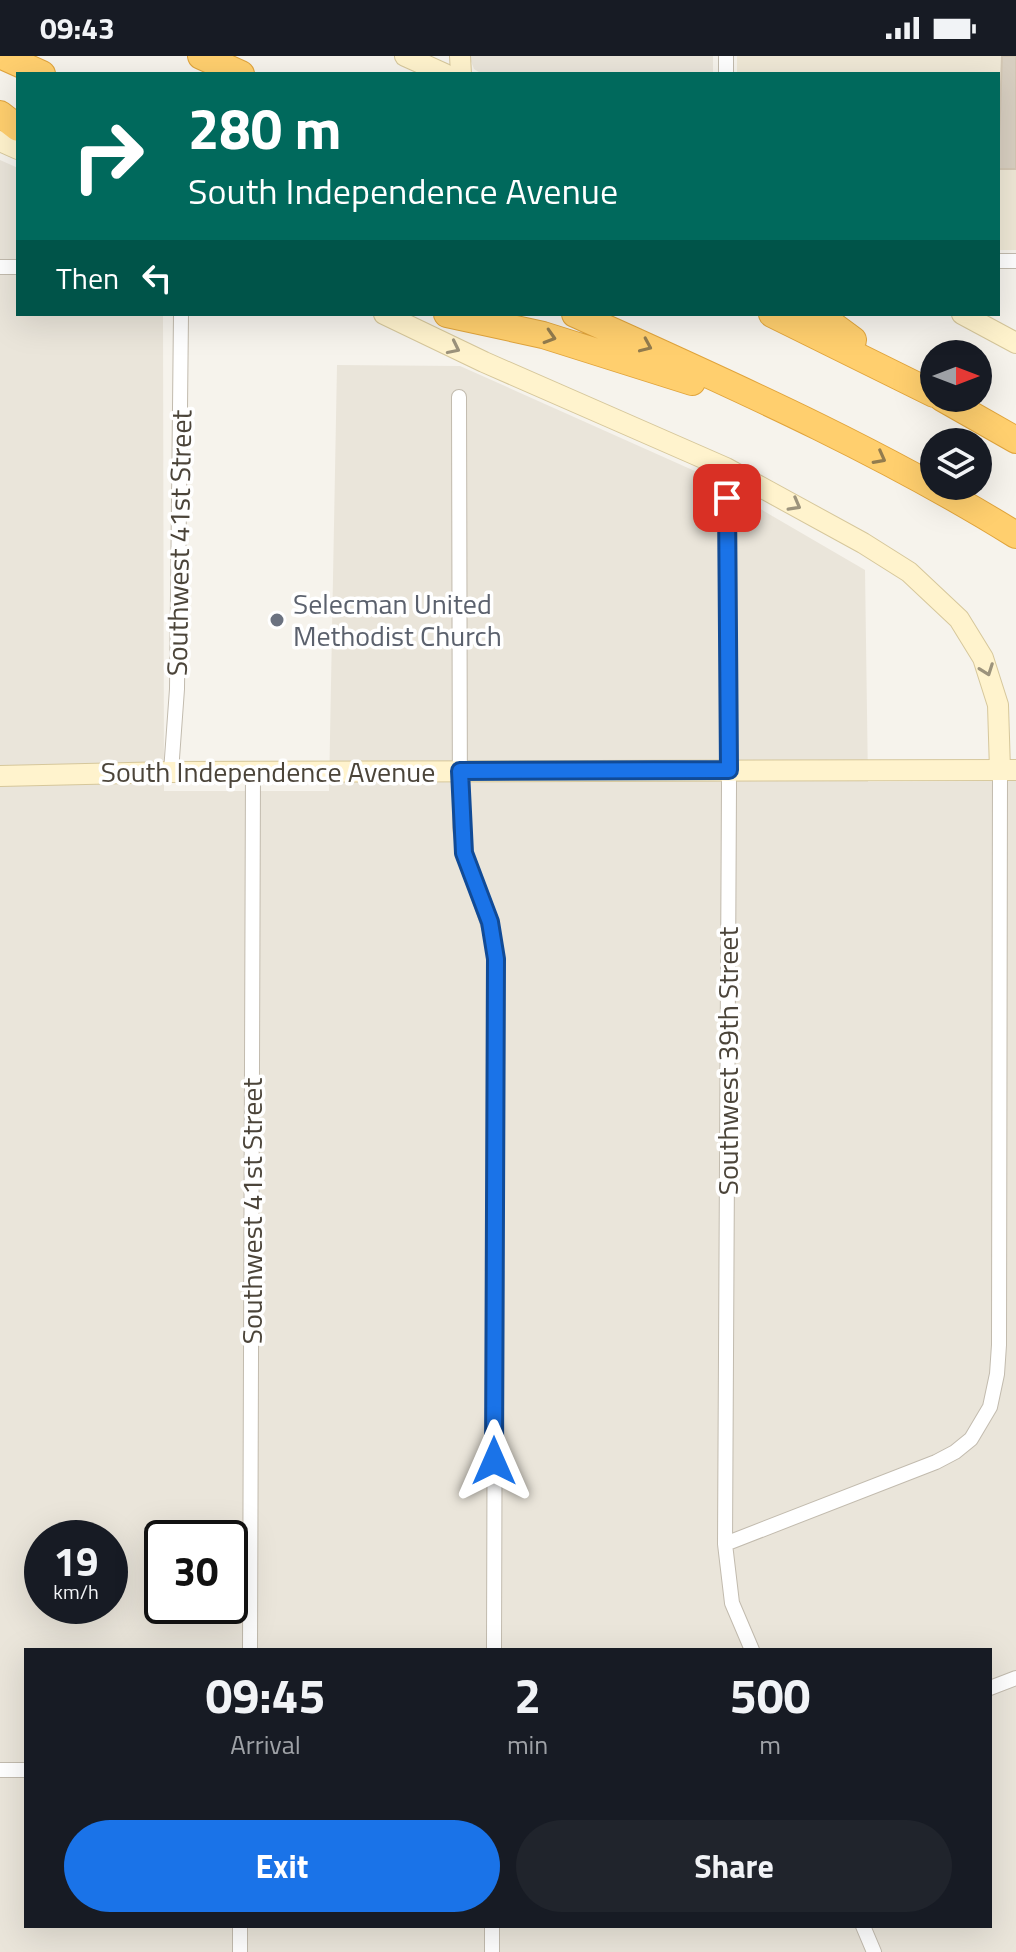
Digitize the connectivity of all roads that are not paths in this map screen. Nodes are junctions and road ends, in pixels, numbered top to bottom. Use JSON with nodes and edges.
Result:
{"nodes":[{"id":1,"x":2,"y":56,"type":"edge"},
{"id":2,"x":201,"y":56,"type":"edge"},
{"id":3,"x":416,"y":57,"type":"edge"},
{"id":4,"x":38,"y":72,"type":"edge"},
{"id":5,"x":237,"y":72,"type":"edge"},
{"id":6,"x":442,"y":72,"type":"edge"},
{"id":7,"x":0,"y":114,"type":"edge"},
{"id":8,"x":16,"y":126,"type":"edge"},
{"id":9,"x":181,"y":316,"type":"edge"},
{"id":10,"x":388,"y":316,"type":"edge"},
{"id":11,"x":456,"y":316,"type":"edge"},
{"id":12,"x":579,"y":316,"type":"edge"},
{"id":13,"x":776,"y":316,"type":"edge"},
{"id":14,"x":821,"y":316,"type":"edge"},
{"id":15,"x":966,"y":316,"type":"edge"},
{"id":16,"x":1016,"y":343,"type":"edge"},
{"id":17,"x":901,"y":376,"type":"junction"},
{"id":18,"x":920,"y":386,"type":"edge"},
{"id":19,"x":459,"y":397,"type":"dead end"},
{"id":20,"x":791,"y":411,"type":"junction"},
{"id":21,"x":967,"y":412,"type":"edge"},
{"id":22,"x":1016,"y":440,"type":"edge"},
{"id":23,"x":726,"y":468,"type":"junction"},
{"id":24,"x":1016,"y":535,"type":"edge"},
{"id":25,"x":729,"y":770,"type":"junction"},
{"id":26,"x":1008,"y":770,"type":"edge"},
{"id":27,"x":460,"y":771,"type":"junction"},
{"id":28,"x":171,"y":772,"type":"junction"},
{"id":29,"x":253,"y":772,"type":"junction"},
{"id":30,"x":0,"y":776,"type":"edge"},
{"id":31,"x":725,"y":1544,"type":"junction"},
{"id":32,"x":250,"y":1648,"type":"edge"},
{"id":33,"x":494,"y":1648,"type":"edge"},
{"id":34,"x":751,"y":1648,"type":"edge"},
{"id":35,"x":1015,"y":1682,"type":"edge"},
{"id":36,"x":992,"y":1688,"type":"edge"},
{"id":37,"x":0,"y":1770,"type":"edge"},
{"id":38,"x":24,"y":1770,"type":"edge"},
{"id":39,"x":240,"y":1928,"type":"edge"},
{"id":40,"x":492,"y":1928,"type":"edge"},
{"id":41,"x":864,"y":1928,"type":"edge"},
{"id":42,"x":240,"y":1952,"type":"edge"},
{"id":43,"x":492,"y":1952,"type":"edge"},
{"id":44,"x":874,"y":1952,"type":"edge"}],
"edges":[{"from":1,"to":4,"type":"highway"},
{"from":2,"to":5,"type":"highway"},
{"from":3,"to":6,"type":"street"},
{"from":7,"to":8,"type":"highway"},
{"from":9,"to":28,"type":"street","name":"Southwest 41st Street"},
{"from":10,"to":23,"type":"street","one_way":true},
{"from":11,"to":20,"type":"highway","one_way":true},
{"from":12,"to":20,"type":"highway","one_way":true},
{"from":13,"to":17,"type":"highway"},
{"from":14,"to":17,"type":"highway"},
{"from":15,"to":16,"type":"street"},
{"from":17,"to":18,"type":"highway"},
{"from":19,"to":27,"type":"street"},
{"from":20,"to":24,"type":"highway","one_way":true},
{"from":21,"to":22,"type":"highway"},
{"from":23,"to":25,"type":"street","name":"Southwest 39th Street"},
{"from":23,"to":26,"type":"street","one_way":true},
{"from":25,"to":26,"type":"street","name":"South Independence Avenue"},
{"from":25,"to":27,"type":"street","name":"South Independence Avenue"},
{"from":25,"to":31,"type":"street","name":"Southwest 39th Street"},
{"from":26,"to":31,"type":"street"},
{"from":27,"to":29,"type":"street","name":"South Independence Avenue"},
{"from":27,"to":33,"type":"street"},
{"from":28,"to":29,"type":"street","name":"South Independence Avenue"},
{"from":28,"to":30,"type":"street","name":"South Independence Avenue"},
{"from":29,"to":32,"type":"street","name":"Southwest 41st Street"},
{"from":31,"to":34,"type":"street","name":"Southwest 39th Street"},
{"from":35,"to":36,"type":"street"},
{"from":37,"to":38,"type":"street"},
{"from":39,"to":42,"type":"street"},
{"from":40,"to":43,"type":"street"},
{"from":41,"to":44,"type":"street"}]}
